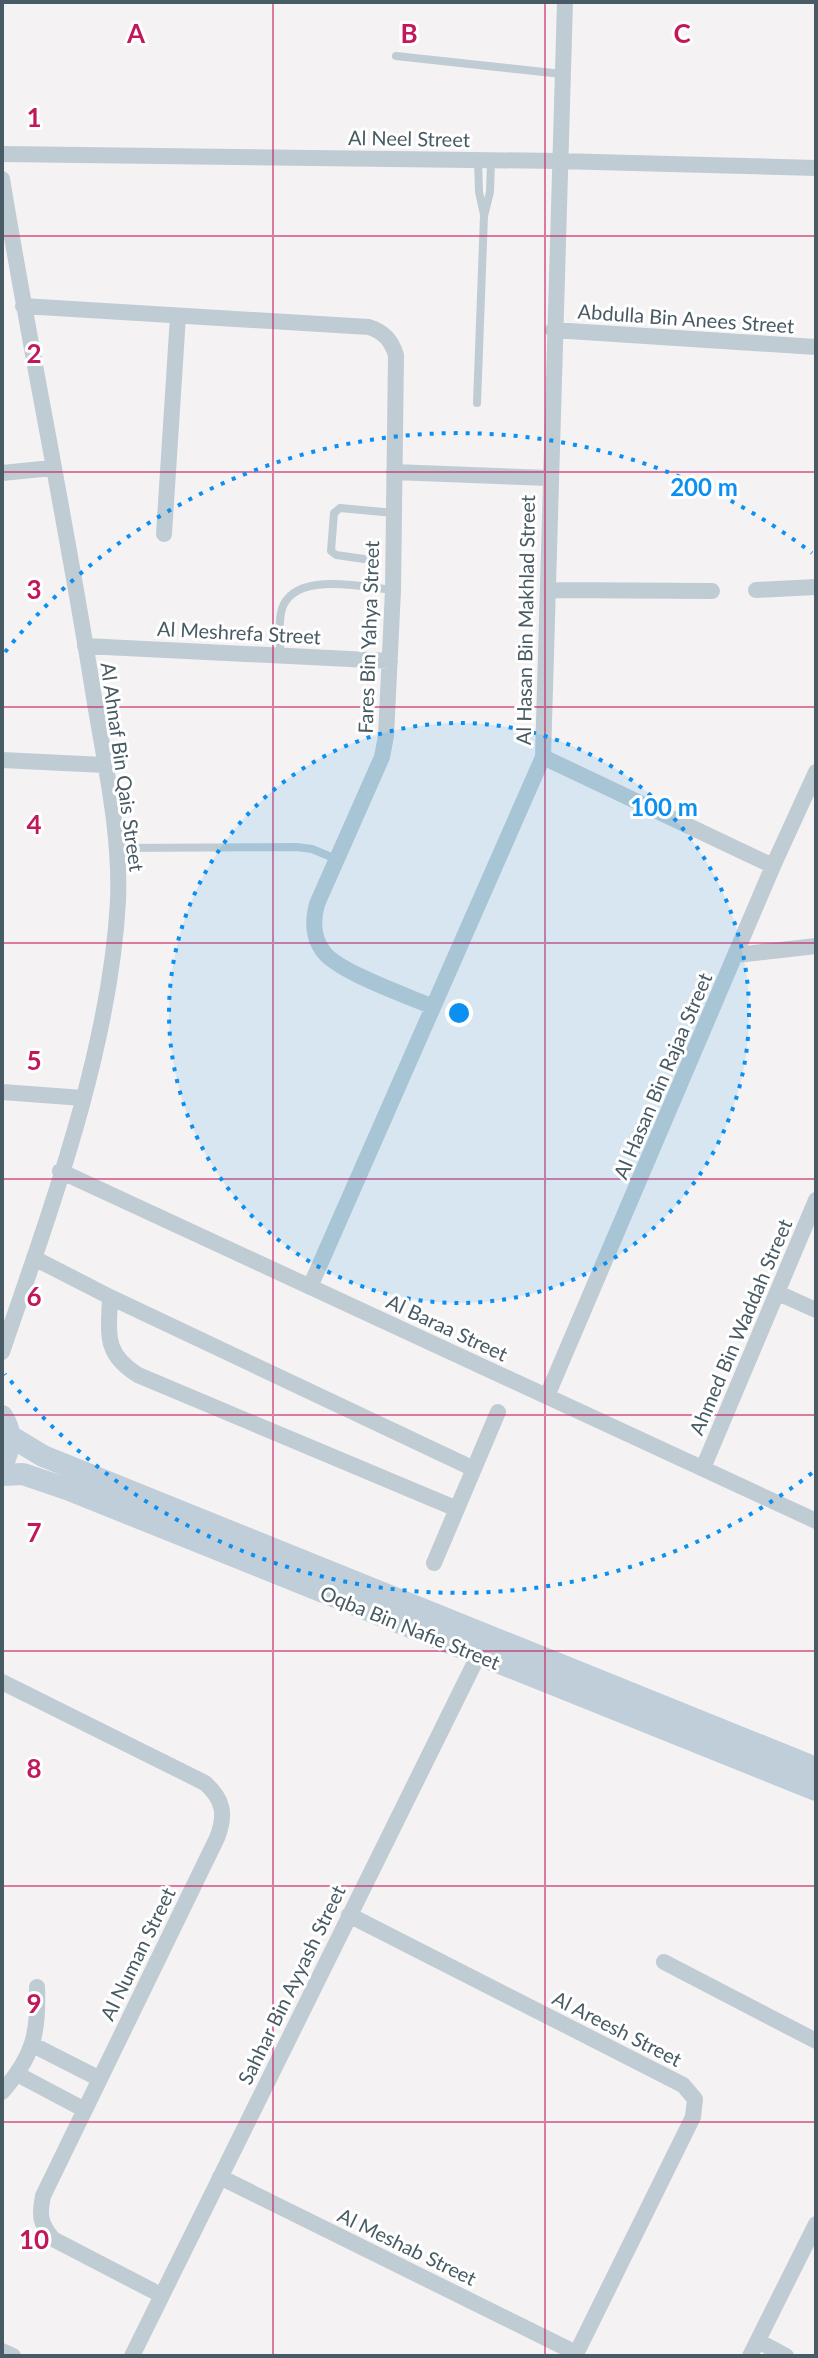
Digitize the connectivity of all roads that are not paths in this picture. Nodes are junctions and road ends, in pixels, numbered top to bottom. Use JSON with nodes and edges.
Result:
{"nodes":[{"id":1,"x":565,"y":2,"type":"edge"},
{"id":2,"x":396,"y":56,"type":"dead end"},
{"id":3,"x":562,"y":74,"type":"junction"},
{"id":4,"x":2,"y":154,"type":"edge"},
{"id":5,"x":484,"y":160,"type":"junction"},
{"id":6,"x":558,"y":161,"type":"junction"},
{"id":7,"x":816,"y":168,"type":"edge"},
{"id":8,"x":2,"y":179,"type":"edge"},
{"id":9,"x":23,"y":306,"type":"junction"},
{"id":10,"x":178,"y":316,"type":"junction"},
{"id":11,"x":553,"y":330,"type":"junction"},
{"id":12,"x":816,"y":347,"type":"edge"},
{"id":13,"x":477,"y":403,"type":"dead end"},
{"id":14,"x":52,"y":468,"type":"junction"},
{"id":15,"x":394,"y":472,"type":"junction"},
{"id":16,"x":2,"y":473,"type":"edge"},
{"id":17,"x":549,"y":478,"type":"junction"},
{"id":18,"x":394,"y":513,"type":"junction"},
{"id":19,"x":164,"y":534,"type":"dead end"},
{"id":20,"x":364,"y":559,"type":"dead end"},
{"id":21,"x":816,"y":587,"type":"edge"},
{"id":22,"x":393,"y":590,"type":"junction"},
{"id":23,"x":548,"y":590,"type":"junction"},
{"id":24,"x":756,"y":590,"type":"dead end"},
{"id":25,"x":712,"y":591,"type":"dead end"},
{"id":26,"x":85,"y":646,"type":"junction"},
{"id":27,"x":280,"y":655,"type":"junction"},
{"id":28,"x":390,"y":661,"type":"junction"},
{"id":29,"x":543,"y":757,"type":"junction"},
{"id":30,"x":2,"y":760,"type":"edge"},
{"id":31,"x":104,"y":765,"type":"junction"},
{"id":32,"x":816,"y":772,"type":"edge"},
{"id":33,"x":810,"y":801,"type":"edge"},
{"id":34,"x":117,"y":848,"type":"junction"},
{"id":35,"x":336,"y":859,"type":"junction"},
{"id":36,"x":773,"y":866,"type":"junction"},
{"id":37,"x":816,"y":946,"type":"edge"},
{"id":38,"x":736,"y":955,"type":"junction"},
{"id":39,"x":433,"y":1007,"type":"junction"},
{"id":40,"x":2,"y":1092,"type":"edge"},
{"id":41,"x":83,"y":1098,"type":"junction"},
{"id":42,"x":60,"y":1171,"type":"junction"},
{"id":43,"x":816,"y":1200,"type":"edge"},
{"id":44,"x":34,"y":1258,"type":"junction"},
{"id":45,"x":310,"y":1287,"type":"junction"},
{"id":46,"x":778,"y":1293,"type":"junction"},
{"id":47,"x":110,"y":1297,"type":"junction"},
{"id":48,"x":816,"y":1310,"type":"edge"},
{"id":49,"x":2,"y":1352,"type":"edge"},
{"id":50,"x":547,"y":1396,"type":"junction"},
{"id":51,"x":498,"y":1412,"type":"dead end"},
{"id":52,"x":6,"y":1426,"type":"edge"},
{"id":53,"x":2,"y":1465,"type":"edge"},
{"id":54,"x":703,"y":1468,"type":"junction"},
{"id":55,"x":474,"y":1469,"type":"junction"},
{"id":56,"x":2,"y":1475,"type":"edge"},
{"id":57,"x":457,"y":1509,"type":"junction"},
{"id":58,"x":816,"y":1521,"type":"edge"},
{"id":59,"x":434,"y":1563,"type":"dead end"},
{"id":60,"x":496,"y":1638,"type":"junction"},
{"id":61,"x":477,"y":1655,"type":"junction"},
{"id":62,"x":2,"y":1682,"type":"edge"},
{"id":63,"x":815,"y":1781,"type":"edge"},
{"id":64,"x":349,"y":1915,"type":"junction"},
{"id":65,"x":664,"y":1962,"type":"dead end"},
{"id":66,"x":37,"y":1987,"type":"dead end"},
{"id":67,"x":816,"y":2041,"type":"edge"},
{"id":68,"x":33,"y":2045,"type":"junction"},
{"id":69,"x":17,"y":2074,"type":"junction"},
{"id":70,"x":100,"y":2079,"type":"junction"},
{"id":71,"x":2,"y":2092,"type":"edge"},
{"id":72,"x":85,"y":2110,"type":"junction"},
{"id":73,"x":220,"y":2177,"type":"junction"},
{"id":74,"x":816,"y":2224,"type":"edge"},
{"id":75,"x":161,"y":2295,"type":"junction"},
{"id":76,"x":754,"y":2348,"type":"edge"},
{"id":77,"x":2,"y":2351,"type":"edge"},
{"id":78,"x":576,"y":2354,"type":"edge"},
{"id":79,"x":13,"y":2356,"type":"edge"},
{"id":80,"x":132,"y":2356,"type":"edge"},
{"id":81,"x":786,"y":2356,"type":"edge"}],
"edges":[{"from":1,"to":3,"type":"street","name":"Al Hasan Bin Makhlad Street"},
{"from":2,"to":3,"type":"lane"},
{"from":3,"to":6,"type":"street","name":"Al Hasan Bin Makhlad Street"},
{"from":4,"to":5,"type":"street","name":"Al Neel Street"},
{"from":5,"to":6,"type":"street","name":"Al Neel Street"},
{"from":5,"to":13,"type":"lane"},
{"from":6,"to":7,"type":"street","name":"Al Neel Street"},
{"from":6,"to":11,"type":"street","name":"Al Hasan Bin Makhlad Street"},
{"from":8,"to":9,"type":"street","name":"Al Ahnaf Bin Qais Street"},
{"from":9,"to":10,"type":"street","name":"Fares Bin Yahya Street"},
{"from":9,"to":14,"type":"street","name":"Al Ahnaf Bin Qais Street"},
{"from":10,"to":15,"type":"street","name":"Fares Bin Yahya Street"},
{"from":10,"to":19,"type":"street"},
{"from":11,"to":12,"type":"street","name":"Abdulla Bin Anees Street"},
{"from":11,"to":17,"type":"street","name":"Al Hasan Bin Makhlad Street"},
{"from":14,"to":16,"type":"street"},
{"from":14,"to":26,"type":"street","name":"Al Ahnaf Bin Qais Street"},
{"from":15,"to":17,"type":"street"},
{"from":15,"to":18,"type":"street","name":"Fares Bin Yahya Street"},
{"from":17,"to":23,"type":"street","name":"Al Hasan Bin Makhlad Street"},
{"from":18,"to":20,"type":"lane"},
{"from":18,"to":22,"type":"street","name":"Fares Bin Yahya Street"},
{"from":21,"to":24,"type":"street"},
{"from":22,"to":27,"type":"lane"},
{"from":22,"to":28,"type":"street","name":"Fares Bin Yahya Street"},
{"from":23,"to":25,"type":"street"},
{"from":23,"to":29,"type":"street","name":"Al Hasan Bin Makhlad Street"},
{"from":26,"to":27,"type":"street","name":"Al Meshrefa Street"},
{"from":26,"to":31,"type":"street","name":"Al Ahnaf Bin Qais Street"},
{"from":27,"to":28,"type":"street","name":"Al Meshrefa Street"},
{"from":28,"to":35,"type":"street","name":"Fares Bin Yahya Street"},
{"from":29,"to":36,"type":"street"},
{"from":29,"to":39,"type":"street","name":"Al Hasan Bin Makhlad Street"},
{"from":30,"to":31,"type":"street"},
{"from":31,"to":34,"type":"street","name":"Al Ahnaf Bin Qais Street"},
{"from":32,"to":33,"type":"street","name":"Al Hasan Bin Rajaa Street"},
{"from":33,"to":36,"type":"street","name":"Al Hasan Bin Rajaa Street"},
{"from":34,"to":35,"type":"lane"},
{"from":34,"to":41,"type":"street","name":"Al Ahnaf Bin Qais Street"},
{"from":35,"to":39,"type":"street","name":"Fares Bin Yahya Street"},
{"from":36,"to":38,"type":"street","name":"Al Hasan Bin Rajaa Street"},
{"from":37,"to":38,"type":"street"},
{"from":38,"to":50,"type":"street","name":"Al Hasan Bin Rajaa Street"},
{"from":39,"to":45,"type":"street","name":"Al Hasan Bin Makhlad Street"},
{"from":40,"to":41,"type":"street"},
{"from":41,"to":42,"type":"street","name":"Al Ahnaf Bin Qais Street"},
{"from":42,"to":44,"type":"street","name":"Al Ahnaf Bin Qais Street"},
{"from":42,"to":45,"type":"street","name":"Al Baraa Street"},
{"from":43,"to":46,"type":"street","name":"Ahmed Bin Waddah Street"},
{"from":44,"to":47,"type":"street"},
{"from":44,"to":49,"type":"street","name":"Al Ahnaf Bin Qais Street"},
{"from":45,"to":50,"type":"street","name":"Al Baraa Street"},
{"from":46,"to":48,"type":"street"},
{"from":46,"to":54,"type":"street","name":"Ahmed Bin Waddah Street"},
{"from":47,"to":55,"type":"street"},
{"from":47,"to":57,"type":"street"},
{"from":50,"to":54,"type":"street","name":"Al Baraa Street"},
{"from":51,"to":55,"type":"street"},
{"from":52,"to":53,"type":"street"},
{"from":52,"to":60,"type":"street","name":"Oqba Bin Nafie Street"},
{"from":54,"to":58,"type":"street","name":"Al Baraa Street"},
{"from":55,"to":57,"type":"street"},
{"from":56,"to":61,"type":"street","name":"Oqba Bin Nafie Street"},
{"from":57,"to":59,"type":"street"},
{"from":60,"to":61,"type":"street","name":"Sahhar Bin Ayyash Street"},
{"from":60,"to":63,"type":"street","name":"Oqba Bin Nafie Street"},
{"from":61,"to":63,"type":"street","name":"Oqba Bin Nafie Street"},
{"from":61,"to":64,"type":"street","name":"Sahhar Bin Ayyash Street"},
{"from":62,"to":70,"type":"street","name":"Al Numan Street"},
{"from":64,"to":73,"type":"street","name":"Sahhar Bin Ayyash Street"},
{"from":64,"to":78,"type":"street","name":"Al Areesh Street"},
{"from":65,"to":67,"type":"street"},
{"from":66,"to":68,"type":"street"},
{"from":68,"to":69,"type":"street"},
{"from":68,"to":70,"type":"street"},
{"from":69,"to":71,"type":"street"},
{"from":69,"to":72,"type":"street"},
{"from":70,"to":72,"type":"street","name":"Al Numan Street"},
{"from":72,"to":75,"type":"street","name":"Al Numan Street"},
{"from":73,"to":75,"type":"street","name":"Sahhar Bin Ayyash Street"},
{"from":73,"to":78,"type":"street","name":"Al Meshab Street"},
{"from":74,"to":76,"type":"street"},
{"from":75,"to":80,"type":"street","name":"Sahhar Bin Ayyash Street"},
{"from":76,"to":81,"type":"street"},
{"from":77,"to":79,"type":"street"}]}
